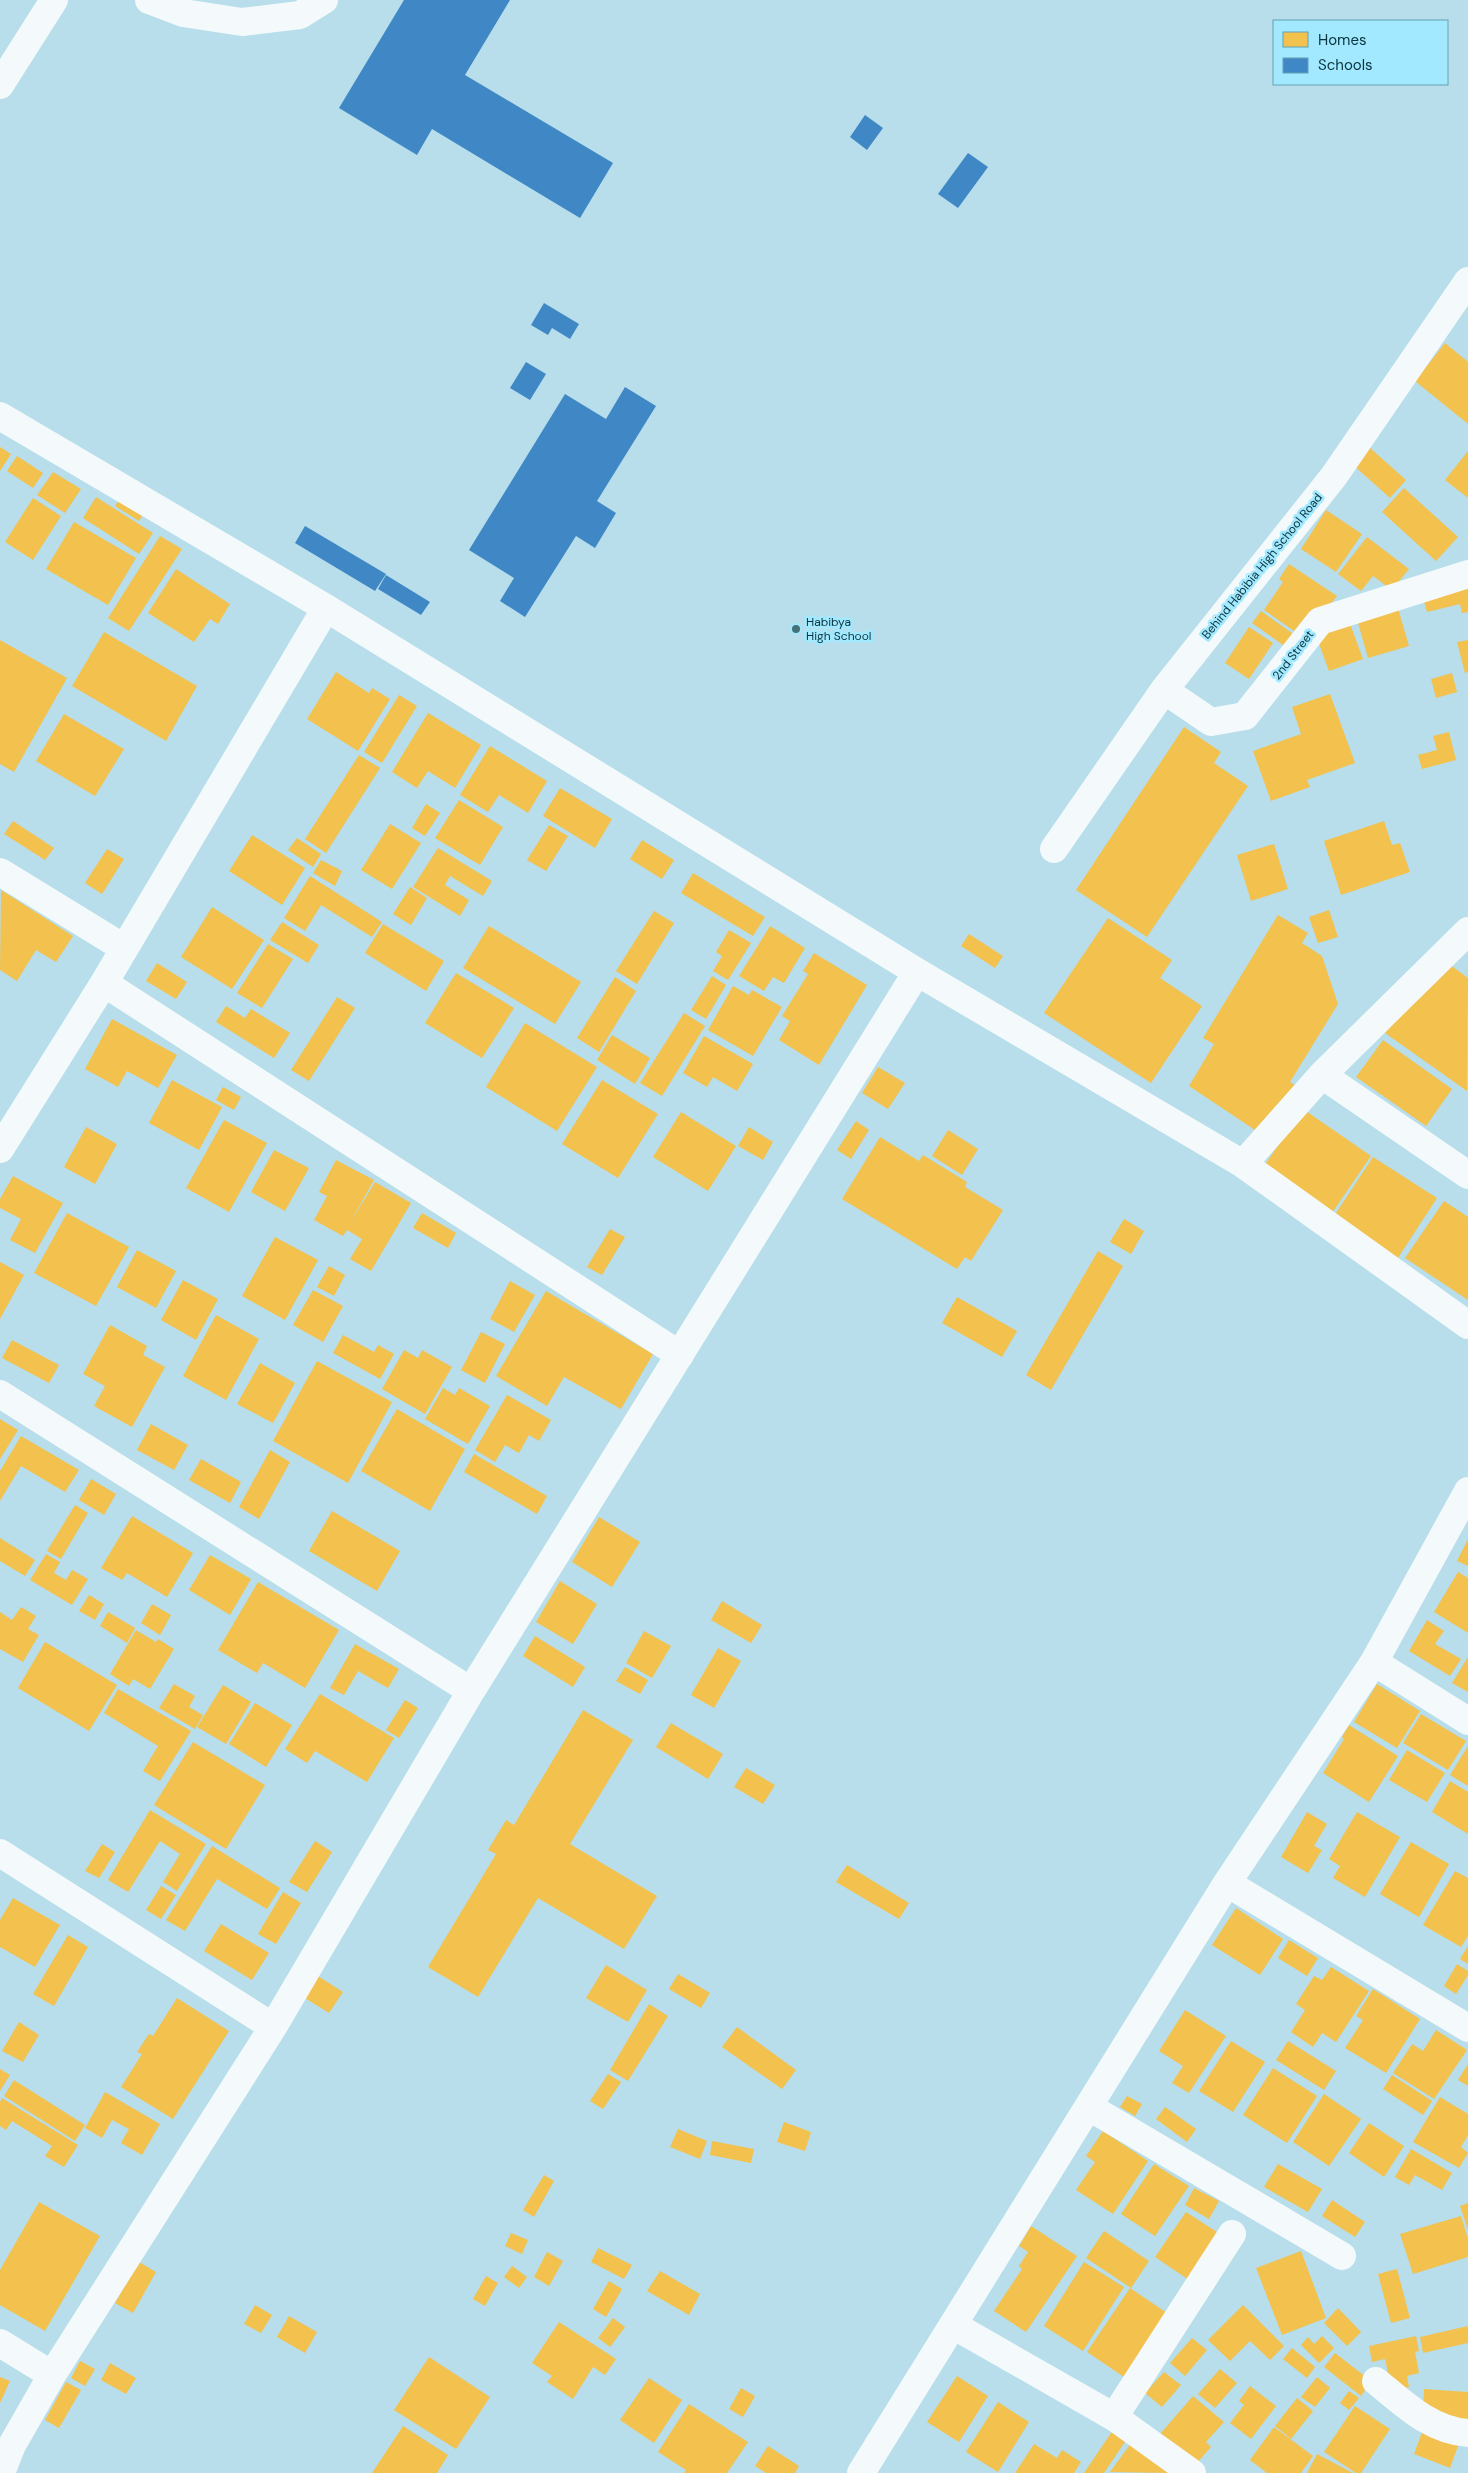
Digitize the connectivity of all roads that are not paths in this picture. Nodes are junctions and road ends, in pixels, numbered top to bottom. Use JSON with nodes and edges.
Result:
{"nodes":[{"id":1,"x":54,"y":0,"type":"edge"},
{"id":2,"x":149,"y":0,"type":"edge"},
{"id":3,"x":324,"y":0,"type":"edge"},
{"id":4,"x":0,"y":85,"type":"edge"},
{"id":5,"x":1468,"y":281,"type":"edge"},
{"id":6,"x":0,"y":416,"type":"edge"},
{"id":7,"x":1468,"y":574,"type":"edge"},
{"id":8,"x":326,"y":608,"type":"junction"},
{"id":9,"x":1164,"y":690,"type":"junction"},
{"id":10,"x":1054,"y":848,"type":"dead end"},
{"id":11,"x":0,"y":872,"type":"edge"},
{"id":12,"x":1466,"y":936,"type":"edge"},
{"id":13,"x":124,"y":948,"type":"junction"},
{"id":14,"x":917,"y":972,"type":"junction"},
{"id":15,"x":104,"y":983,"type":"junction"},
{"id":16,"x":1322,"y":1075,"type":"junction"},
{"id":17,"x":0,"y":1149,"type":"edge"},
{"id":18,"x":1242,"y":1164,"type":"junction"},
{"id":19,"x":1468,"y":1174,"type":"edge"},
{"id":20,"x":1468,"y":1325,"type":"edge"},
{"id":21,"x":680,"y":1355,"type":"junction"},
{"id":22,"x":0,"y":1394,"type":"edge"},
{"id":23,"x":1468,"y":1491,"type":"edge"},
{"id":24,"x":1374,"y":1662,"type":"junction"},
{"id":25,"x":471,"y":1691,"type":"junction"},
{"id":26,"x":1468,"y":1721,"type":"edge"},
{"id":27,"x":0,"y":1853,"type":"edge"},
{"id":28,"x":1227,"y":1883,"type":"junction"},
{"id":29,"x":273,"y":2027,"type":"junction"},
{"id":30,"x":1468,"y":2028,"type":"edge"},
{"id":31,"x":1089,"y":2106,"type":"junction"},
{"id":32,"x":1232,"y":2234,"type":"dead end"},
{"id":33,"x":1342,"y":2256,"type":"dead end"},
{"id":34,"x":953,"y":2324,"type":"junction"},
{"id":35,"x":0,"y":2343,"type":"edge"},
{"id":36,"x":52,"y":2375,"type":"junction"},
{"id":37,"x":1376,"y":2382,"type":"dead end"},
{"id":38,"x":1114,"y":2417,"type":"junction"},
{"id":39,"x":1468,"y":2433,"type":"edge"},
{"id":40,"x":1,"y":2473,"type":"edge"},
{"id":41,"x":861,"y":2473,"type":"edge"},
{"id":42,"x":1192,"y":2473,"type":"edge"}],
"edges":[{"from":1,"to":4,"type":"street"},
{"from":2,"to":3,"type":"street"},
{"from":5,"to":9,"type":"street","name":"Behind Habibia High School Road"},
{"from":6,"to":8,"type":"street"},
{"from":7,"to":9,"type":"street","name":"2nd Street"},
{"from":8,"to":13,"type":"street"},
{"from":8,"to":14,"type":"street"},
{"from":9,"to":10,"type":"street","name":"Behind Habibia High School Road"},
{"from":11,"to":13,"type":"street"},
{"from":12,"to":16,"type":"street"},
{"from":13,"to":15,"type":"street"},
{"from":14,"to":18,"type":"street"},
{"from":14,"to":21,"type":"street"},
{"from":15,"to":17,"type":"street"},
{"from":15,"to":21,"type":"street"},
{"from":16,"to":18,"type":"street"},
{"from":16,"to":19,"type":"street"},
{"from":18,"to":20,"type":"street"},
{"from":21,"to":25,"type":"street"},
{"from":22,"to":25,"type":"street"},
{"from":23,"to":24,"type":"street"},
{"from":24,"to":26,"type":"street"},
{"from":24,"to":28,"type":"street"},
{"from":25,"to":29,"type":"street"},
{"from":27,"to":29,"type":"street"},
{"from":28,"to":30,"type":"street"},
{"from":28,"to":31,"type":"street"},
{"from":29,"to":36,"type":"street"},
{"from":31,"to":33,"type":"street"},
{"from":31,"to":34,"type":"street"},
{"from":32,"to":38,"type":"street"},
{"from":34,"to":38,"type":"street"},
{"from":34,"to":41,"type":"street"},
{"from":35,"to":36,"type":"street"},
{"from":36,"to":40,"type":"street"},
{"from":37,"to":39,"type":"street"},
{"from":38,"to":42,"type":"street"}]}
